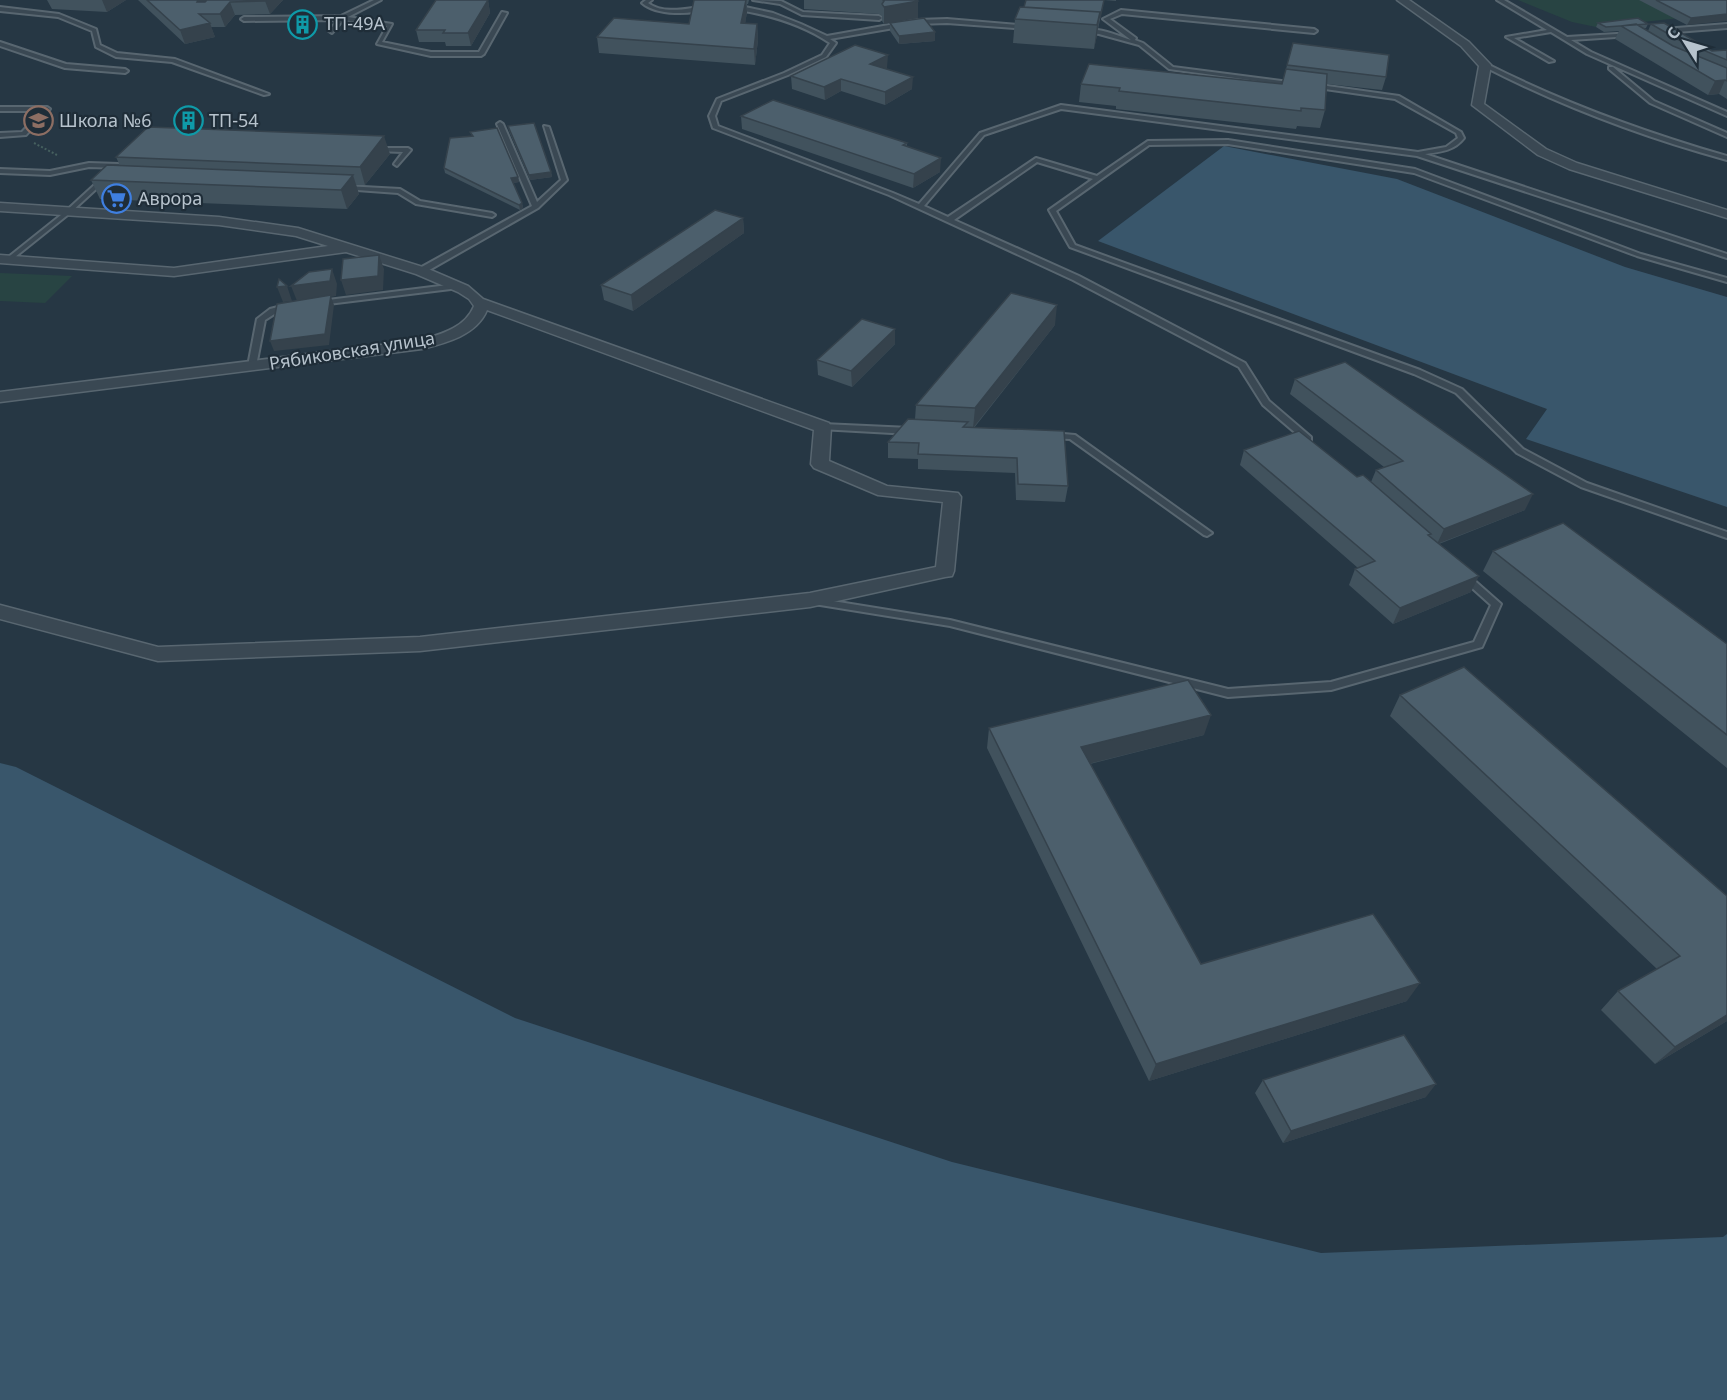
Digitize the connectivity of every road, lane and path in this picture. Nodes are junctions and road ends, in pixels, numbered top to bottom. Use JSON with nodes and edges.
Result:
{"nodes":[{"id":1,"x":378,"y":0,"type":"edge"},
{"id":2,"x":649,"y":0,"type":"edge"},
{"id":3,"x":756,"y":0,"type":"edge"},
{"id":4,"x":1402,"y":0,"type":"edge"},
{"id":5,"x":1500,"y":0,"type":"edge"},
{"id":6,"x":0,"y":9,"type":"edge"},
{"id":7,"x":504,"y":13,"type":"dead end"},
{"id":8,"x":342,"y":18,"type":"junction"},
{"id":9,"x":879,"y":18,"type":"dead end"},
{"id":10,"x":244,"y":19,"type":"edge"},
{"id":11,"x":1727,"y":26,"type":"edge"},
{"id":12,"x":1029,"y":27,"type":"edge"},
{"id":13,"x":1076,"y":30,"type":"edge"},
{"id":14,"x":332,"y":31,"type":"dead end"},
{"id":15,"x":1314,"y":31,"type":"dead end"},
{"id":16,"x":1550,"y":31,"type":"junction"},
{"id":17,"x":1654,"y":32,"type":"edge"},
{"id":18,"x":1643,"y":36,"type":"edge"},
{"id":19,"x":826,"y":38,"type":"junction"},
{"id":20,"x":1565,"y":39,"type":"junction"},
{"id":21,"x":0,"y":44,"type":"edge"},
{"id":22,"x":1141,"y":44,"type":"junction"},
{"id":23,"x":1589,"y":53,"type":"junction"},
{"id":24,"x":1551,"y":62,"type":"dead end"},
{"id":25,"x":1485,"y":65,"type":"junction"},
{"id":26,"x":125,"y":71,"type":"dead end"},
{"id":27,"x":266,"y":94,"type":"dead end"},
{"id":28,"x":0,"y":109,"type":"edge"},
{"id":29,"x":1727,"y":114,"type":"edge"},
{"id":30,"x":500,"y":123,"type":"dead end"},
{"id":31,"x":546,"y":127,"type":"dead end"},
{"id":32,"x":0,"y":135,"type":"edge"},
{"id":33,"x":1727,"y":135,"type":"edge"},
{"id":34,"x":31,"y":141,"type":"dead end"},
{"id":35,"x":372,"y":149,"type":"edge"},
{"id":36,"x":1418,"y":154,"type":"junction"},
{"id":37,"x":1727,"y":158,"type":"edge"},
{"id":38,"x":126,"y":160,"type":"edge"},
{"id":39,"x":398,"y":164,"type":"dead end"},
{"id":40,"x":119,"y":166,"type":"junction"},
{"id":41,"x":73,"y":168,"type":"junction"},
{"id":42,"x":0,"y":171,"type":"edge"},
{"id":43,"x":1097,"y":178,"type":"junction"},
{"id":44,"x":105,"y":179,"type":"junction"},
{"id":45,"x":117,"y":179,"type":"edge"},
{"id":46,"x":341,"y":188,"type":"edge"},
{"id":47,"x":0,"y":207,"type":"edge"},
{"id":48,"x":536,"y":207,"type":"junction"},
{"id":49,"x":920,"y":207,"type":"junction"},
{"id":50,"x":68,"y":212,"type":"junction"},
{"id":51,"x":1727,"y":214,"type":"edge"},
{"id":52,"x":492,"y":215,"type":"dead end"},
{"id":53,"x":949,"y":220,"type":"junction"},
{"id":54,"x":351,"y":248,"type":"junction"},
{"id":55,"x":1727,"y":256,"type":"edge"},
{"id":56,"x":4,"y":260,"type":"edge"},
{"id":57,"x":421,"y":271,"type":"junction"},
{"id":58,"x":1727,"y":280,"type":"edge"},
{"id":59,"x":456,"y":286,"type":"junction"},
{"id":60,"x":479,"y":302,"type":"junction"},
{"id":61,"x":306,"y":304,"type":"edge"},
{"id":62,"x":295,"y":306,"type":"edge"},
{"id":63,"x":252,"y":366,"type":"junction"},
{"id":64,"x":0,"y":396,"type":"edge"},
{"id":65,"x":824,"y":427,"type":"junction"},
{"id":66,"x":918,"y":431,"type":"edge"},
{"id":67,"x":1037,"y":436,"type":"edge"},
{"id":68,"x":1319,"y":450,"type":"edge"},
{"id":69,"x":1207,"y":533,"type":"dead end"},
{"id":70,"x":1727,"y":535,"type":"edge"},
{"id":71,"x":1461,"y":573,"type":"edge"},
{"id":72,"x":810,"y":600,"type":"junction"},
{"id":73,"x":0,"y":612,"type":"edge"}],
"edges":[{"from":1,"to":8,"type":"lane"},
{"from":2,"to":19,"type":"lane"},
{"from":3,"to":9,"type":"lane"},
{"from":4,"to":25,"type":"street"},
{"from":5,"to":16,"type":"lane"},
{"from":6,"to":27,"type":"lane"},
{"from":7,"to":8,"type":"lane"},
{"from":8,"to":10,"type":"lane"},
{"from":8,"to":14,"type":"lane"},
{"from":11,"to":17,"type":"lane"},
{"from":12,"to":19,"type":"lane"},
{"from":13,"to":22,"type":"lane"},
{"from":15,"to":22,"type":"lane"},
{"from":16,"to":20,"type":"lane"},
{"from":16,"to":24,"type":"lane"},
{"from":18,"to":20,"type":"lane"},
{"from":19,"to":49,"type":"lane"},
{"from":20,"to":23,"type":"lane"},
{"from":21,"to":26,"type":"lane"},
{"from":22,"to":36,"type":"lane"},
{"from":23,"to":29,"type":"lane"},
{"from":23,"to":33,"type":"lane"},
{"from":25,"to":37,"type":"lane"},
{"from":25,"to":51,"type":"street"},
{"from":28,"to":32,"type":"lane"},
{"from":30,"to":48,"type":"lane"},
{"from":31,"to":48,"type":"lane"},
{"from":34,"to":41,"type":"path"},
{"from":35,"to":39,"type":"lane"},
{"from":36,"to":49,"type":"lane"},
{"from":36,"to":55,"type":"lane"},
{"from":38,"to":40,"type":"lane"},
{"from":40,"to":41,"type":"lane"},
{"from":40,"to":44,"type":"lane"},
{"from":41,"to":42,"type":"lane"},
{"from":43,"to":53,"type":"lane"},
{"from":43,"to":58,"type":"lane"},
{"from":43,"to":70,"type":"lane"},
{"from":44,"to":45,"type":"lane"},
{"from":44,"to":50,"type":"lane"},
{"from":46,"to":52,"type":"lane"},
{"from":47,"to":50,"type":"street"},
{"from":48,"to":57,"type":"lane"},
{"from":49,"to":53,"type":"lane"},
{"from":50,"to":54,"type":"street"},
{"from":50,"to":56,"type":"lane"},
{"from":53,"to":68,"type":"lane"},
{"from":54,"to":56,"type":"street"},
{"from":54,"to":57,"type":"street"},
{"from":57,"to":59,"type":"street"},
{"from":59,"to":60,"type":"street"},
{"from":59,"to":61,"type":"lane"},
{"from":60,"to":63,"type":"street","name":"Рябиковская улица"},
{"from":60,"to":65,"type":"street"},
{"from":62,"to":63,"type":"lane"},
{"from":63,"to":64,"type":"street","name":"Рябиковская улица"},
{"from":65,"to":66,"type":"lane"},
{"from":65,"to":72,"type":"street"},
{"from":67,"to":69,"type":"lane"},
{"from":71,"to":72,"type":"lane"},
{"from":72,"to":73,"type":"street"}]}
